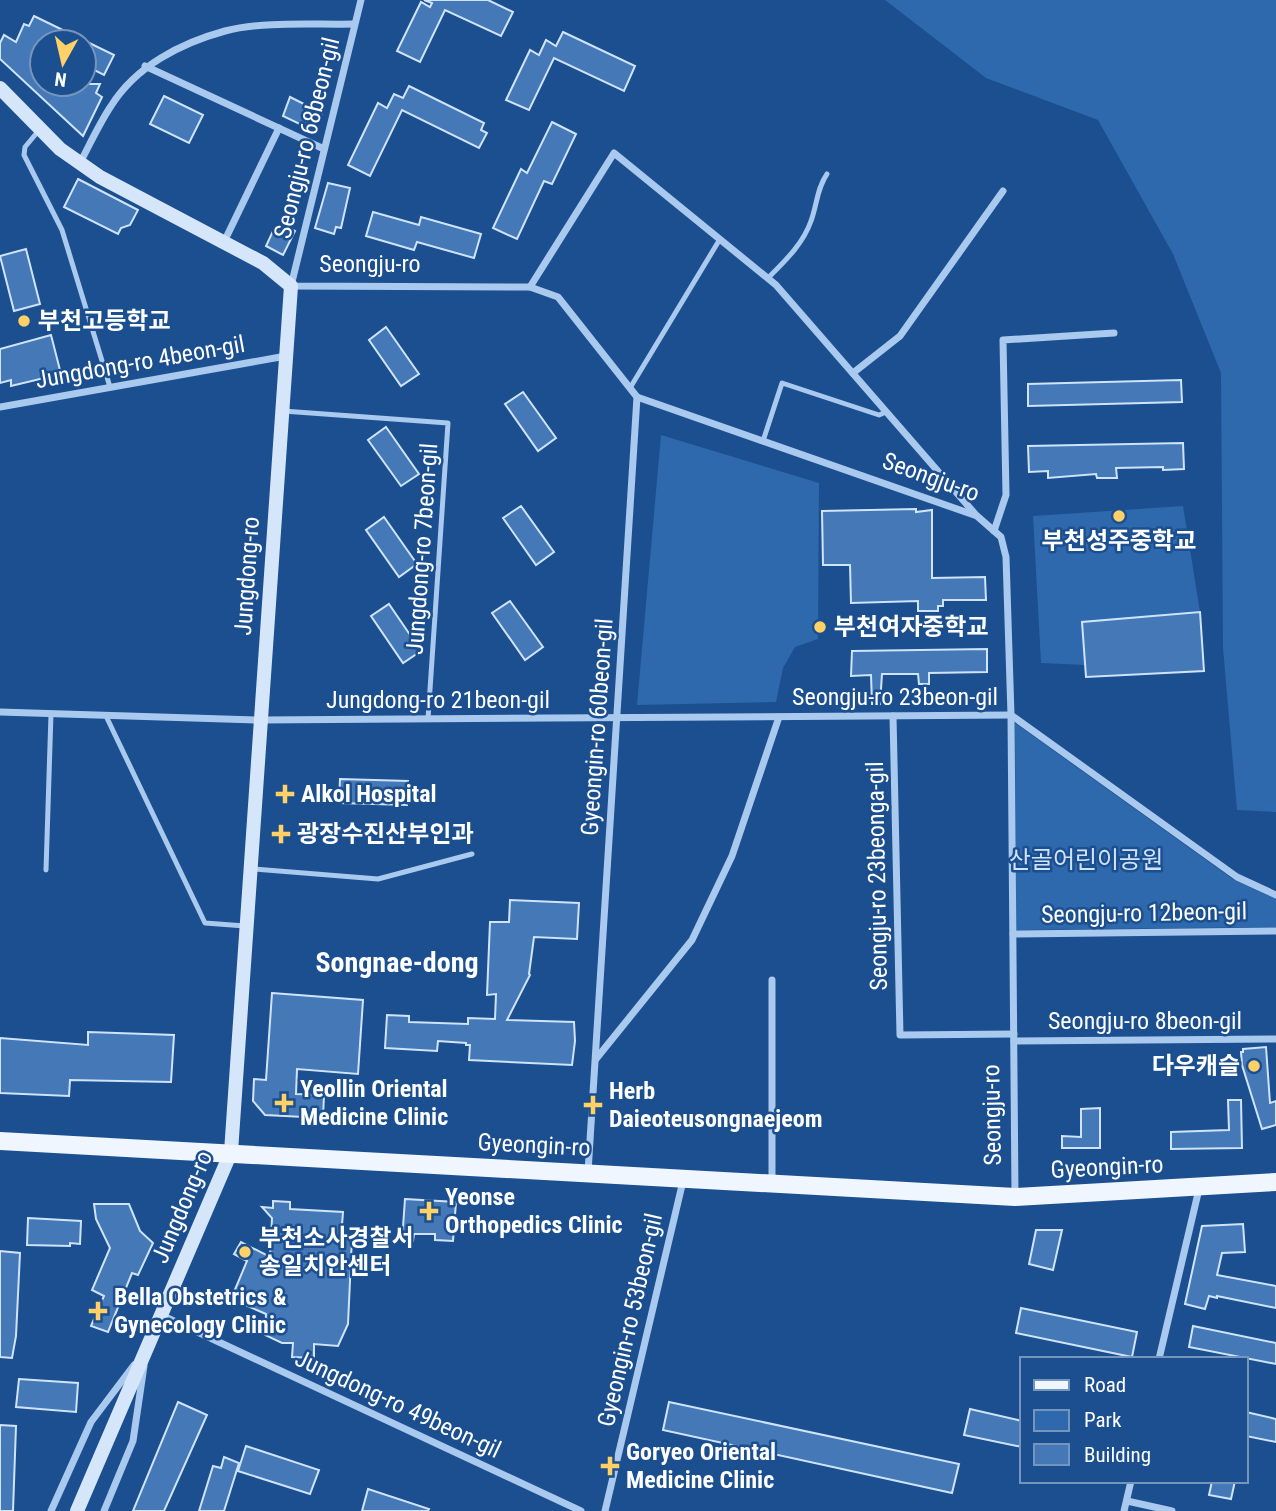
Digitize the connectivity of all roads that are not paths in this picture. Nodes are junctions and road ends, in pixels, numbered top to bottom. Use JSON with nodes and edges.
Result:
{"nodes":[{"id":1,"x":361,"y":0,"type":"edge"},
{"id":2,"x":354,"y":24,"type":"junction"},
{"id":3,"x":145,"y":66,"type":"junction"},
{"id":4,"x":0,"y":88,"type":"edge"},
{"id":5,"x":40,"y":128,"type":"junction"},
{"id":6,"x":279,"y":128,"type":"junction"},
{"id":7,"x":324,"y":149,"type":"junction"},
{"id":8,"x":80,"y":163,"type":"junction"},
{"id":9,"x":827,"y":174,"type":"dead end"},
{"id":10,"x":1003,"y":191,"type":"dead end"},
{"id":11,"x":720,"y":239,"type":"junction"},
{"id":12,"x":224,"y":242,"type":"junction"},
{"id":13,"x":768,"y":278,"type":"junction"},
{"id":14,"x":291,"y":286,"type":"junction"},
{"id":15,"x":530,"y":287,"type":"junction"},
{"id":16,"x":1114,"y":333,"type":"dead end"},
{"id":17,"x":286,"y":356,"type":"junction"},
{"id":18,"x":853,"y":373,"type":"junction"},
{"id":19,"x":110,"y":387,"type":"junction"},
{"id":20,"x":630,"y":387,"type":"junction"},
{"id":21,"x":638,"y":397,"type":"junction"},
{"id":22,"x":0,"y":407,"type":"edge"},
{"id":23,"x":282,"y":411,"type":"junction"},
{"id":24,"x":886,"y":412,"type":"junction"},
{"id":25,"x":763,"y":441,"type":"junction"},
{"id":26,"x":977,"y":516,"type":"junction"},
{"id":27,"x":994,"y":531,"type":"junction"},
{"id":28,"x":0,"y":712,"type":"edge"},
{"id":29,"x":51,"y":714,"type":"junction"},
{"id":30,"x":1011,"y":715,"type":"junction"},
{"id":31,"x":106,"y":716,"type":"junction"},
{"id":32,"x":893,"y":716,"type":"junction"},
{"id":33,"x":779,"y":717,"type":"junction"},
{"id":34,"x":617,"y":718,"type":"junction"},
{"id":35,"x":428,"y":719,"type":"junction"},
{"id":36,"x":260,"y":720,"type":"junction"},
{"id":37,"x":472,"y":854,"type":"dead end"},
{"id":38,"x":250,"y":869,"type":"junction"},
{"id":39,"x":47,"y":870,"type":"dead end"},
{"id":40,"x":1276,"y":895,"type":"edge"},
{"id":41,"x":245,"y":926,"type":"junction"},
{"id":42,"x":1276,"y":931,"type":"edge"},
{"id":43,"x":1013,"y":934,"type":"junction"},
{"id":44,"x":772,"y":980,"type":"dead end"},
{"id":45,"x":900,"y":1035,"type":"joint"},
{"id":46,"x":1014,"y":1038,"type":"junction"},
{"id":47,"x":1276,"y":1039,"type":"edge"},
{"id":48,"x":595,"y":1060,"type":"junction"},
{"id":49,"x":0,"y":1141,"type":"edge"},
{"id":50,"x":231,"y":1152,"type":"junction"},
{"id":51,"x":588,"y":1172,"type":"junction"},
{"id":52,"x":683,"y":1178,"type":"junction"},
{"id":53,"x":1276,"y":1182,"type":"edge"},
{"id":54,"x":772,"y":1183,"type":"junction"},
{"id":55,"x":1199,"y":1186,"type":"junction"},
{"id":56,"x":1015,"y":1197,"type":"junction"},
{"id":57,"x":161,"y":1315,"type":"junction"},
{"id":58,"x":147,"y":1348,"type":"junction"},
{"id":59,"x":1159,"y":1357,"type":"edge"},
{"id":60,"x":1131,"y":1483,"type":"edge"},
{"id":61,"x":1127,"y":1501,"type":"junction"},
{"id":62,"x":51,"y":1511,"type":"edge"},
{"id":63,"x":78,"y":1511,"type":"edge"},
{"id":64,"x":104,"y":1511,"type":"edge"},
{"id":65,"x":581,"y":1511,"type":"edge"},
{"id":66,"x":605,"y":1511,"type":"edge"},
{"id":67,"x":1124,"y":1511,"type":"edge"},
{"id":68,"x":1172,"y":1511,"type":"edge"}],
"edges":[{"from":1,"to":2,"type":"street","name":"Seongju-ro 68beon-gil"},
{"from":2,"to":3,"type":"street"},
{"from":2,"to":7,"type":"street","name":"Seongju-ro 68beon-gil"},
{"from":3,"to":6,"type":"street"},
{"from":3,"to":8,"type":"street"},
{"from":4,"to":5,"type":"street","name":"Seongju-ro"},
{"from":5,"to":8,"type":"street","name":"Seongju-ro"},
{"from":5,"to":19,"type":"lane"},
{"from":6,"to":7,"type":"street"},
{"from":6,"to":12,"type":"street"},
{"from":7,"to":14,"type":"street","name":"Seongju-ro 68beon-gil"},
{"from":8,"to":12,"type":"street","name":"Seongju-ro"},
{"from":9,"to":13,"type":"lane"},
{"from":10,"to":18,"type":"street"},
{"from":11,"to":13,"type":"street"},
{"from":11,"to":15,"type":"street"},
{"from":11,"to":20,"type":"lane"},
{"from":12,"to":14,"type":"street","name":"Seongju-ro"},
{"from":13,"to":18,"type":"street"},
{"from":14,"to":15,"type":"street","name":"Seongju-ro"},
{"from":14,"to":17,"type":"street","name":"Jungdong-ro"},
{"from":15,"to":20,"type":"street","name":"Seongju-ro"},
{"from":16,"to":27,"type":"street"},
{"from":17,"to":19,"type":"street","name":"Jungdong-ro 4beon-gil"},
{"from":17,"to":23,"type":"street","name":"Jungdong-ro"},
{"from":18,"to":24,"type":"street"},
{"from":19,"to":22,"type":"street","name":"Jungdong-ro 4beon-gil"},
{"from":20,"to":21,"type":"street","name":"Seongju-ro"},
{"from":21,"to":25,"type":"street","name":"Seongju-ro"},
{"from":21,"to":34,"type":"street","name":"Gyeongin-ro 60beon-gil"},
{"from":23,"to":35,"type":"lane","name":"Jungdong-ro 7beon-gil"},
{"from":23,"to":36,"type":"street","name":"Jungdong-ro"},
{"from":24,"to":25,"type":"lane"},
{"from":24,"to":26,"type":"street"},
{"from":25,"to":26,"type":"street","name":"Seongju-ro"},
{"from":26,"to":27,"type":"street","name":"Seongju-ro"},
{"from":27,"to":30,"type":"street","name":"Seongju-ro"},
{"from":28,"to":29,"type":"street","name":"Jungdong-ro 21beon-gil"},
{"from":29,"to":31,"type":"street","name":"Jungdong-ro 21beon-gil"},
{"from":29,"to":39,"type":"lane"},
{"from":30,"to":32,"type":"street","name":"Seongju-ro 23beon-gil"},
{"from":30,"to":40,"type":"street"},
{"from":30,"to":43,"type":"street","name":"Seongju-ro"},
{"from":31,"to":36,"type":"street","name":"Jungdong-ro 21beon-gil"},
{"from":31,"to":41,"type":"lane"},
{"from":32,"to":33,"type":"street","name":"Seongju-ro 23beon-gil"},
{"from":32,"to":45,"type":"street","name":"Seongju-ro 23beonga-gil"},
{"from":33,"to":34,"type":"street","name":"Seongju-ro 23beon-gil"},
{"from":33,"to":48,"type":"street","name":"Seongju-ro 23beon-gil"},
{"from":34,"to":35,"type":"street","name":"Jungdong-ro 21beon-gil"},
{"from":34,"to":48,"type":"street","name":"Gyeongin-ro 60beon-gil"},
{"from":35,"to":36,"type":"street","name":"Jungdong-ro 21beon-gil"},
{"from":36,"to":38,"type":"street","name":"Jungdong-ro"},
{"from":37,"to":38,"type":"lane"},
{"from":38,"to":41,"type":"street","name":"Jungdong-ro"},
{"from":41,"to":50,"type":"street","name":"Jungdong-ro"},
{"from":42,"to":43,"type":"street","name":"Seongju-ro 12beon-gil"},
{"from":43,"to":46,"type":"street","name":"Seongju-ro"},
{"from":44,"to":54,"type":"street"},
{"from":45,"to":46,"type":"street","name":"Seongju-ro"},
{"from":46,"to":47,"type":"street","name":"Seongju-ro 8beon-gil"},
{"from":46,"to":56,"type":"street","name":"Seongju-ro"},
{"from":48,"to":51,"type":"street","name":"Gyeongin-ro 60beon-gil"},
{"from":49,"to":50,"type":"main road","name":"Gyeongin-ro"},
{"from":50,"to":51,"type":"main road","name":"Gyeongin-ro"},
{"from":50,"to":57,"type":"street","name":"Jungdong-ro"},
{"from":51,"to":52,"type":"main road","name":"Gyeongin-ro"},
{"from":52,"to":54,"type":"main road","name":"Gyeongin-ro"},
{"from":52,"to":66,"type":"street","name":"Gyeongin-ro 53beon-gil"},
{"from":53,"to":55,"type":"main road","name":"Gyeongin-ro"},
{"from":54,"to":56,"type":"main road","name":"Gyeongin-ro"},
{"from":55,"to":56,"type":"main road","name":"Gyeongin-ro"},
{"from":55,"to":59,"type":"street"},
{"from":57,"to":58,"type":"street","name":"Jungdong-ro"},
{"from":57,"to":65,"type":"street","name":"Jungdong-ro 49beon-gil"},
{"from":58,"to":62,"type":"street","name":"Jungdong-ro"},
{"from":58,"to":63,"type":"street","name":"Jungdong-ro"},
{"from":58,"to":64,"type":"street","name":"Jungdong-ro"},
{"from":60,"to":61,"type":"street"},
{"from":61,"to":67,"type":"street"},
{"from":61,"to":68,"type":"street"}]}
